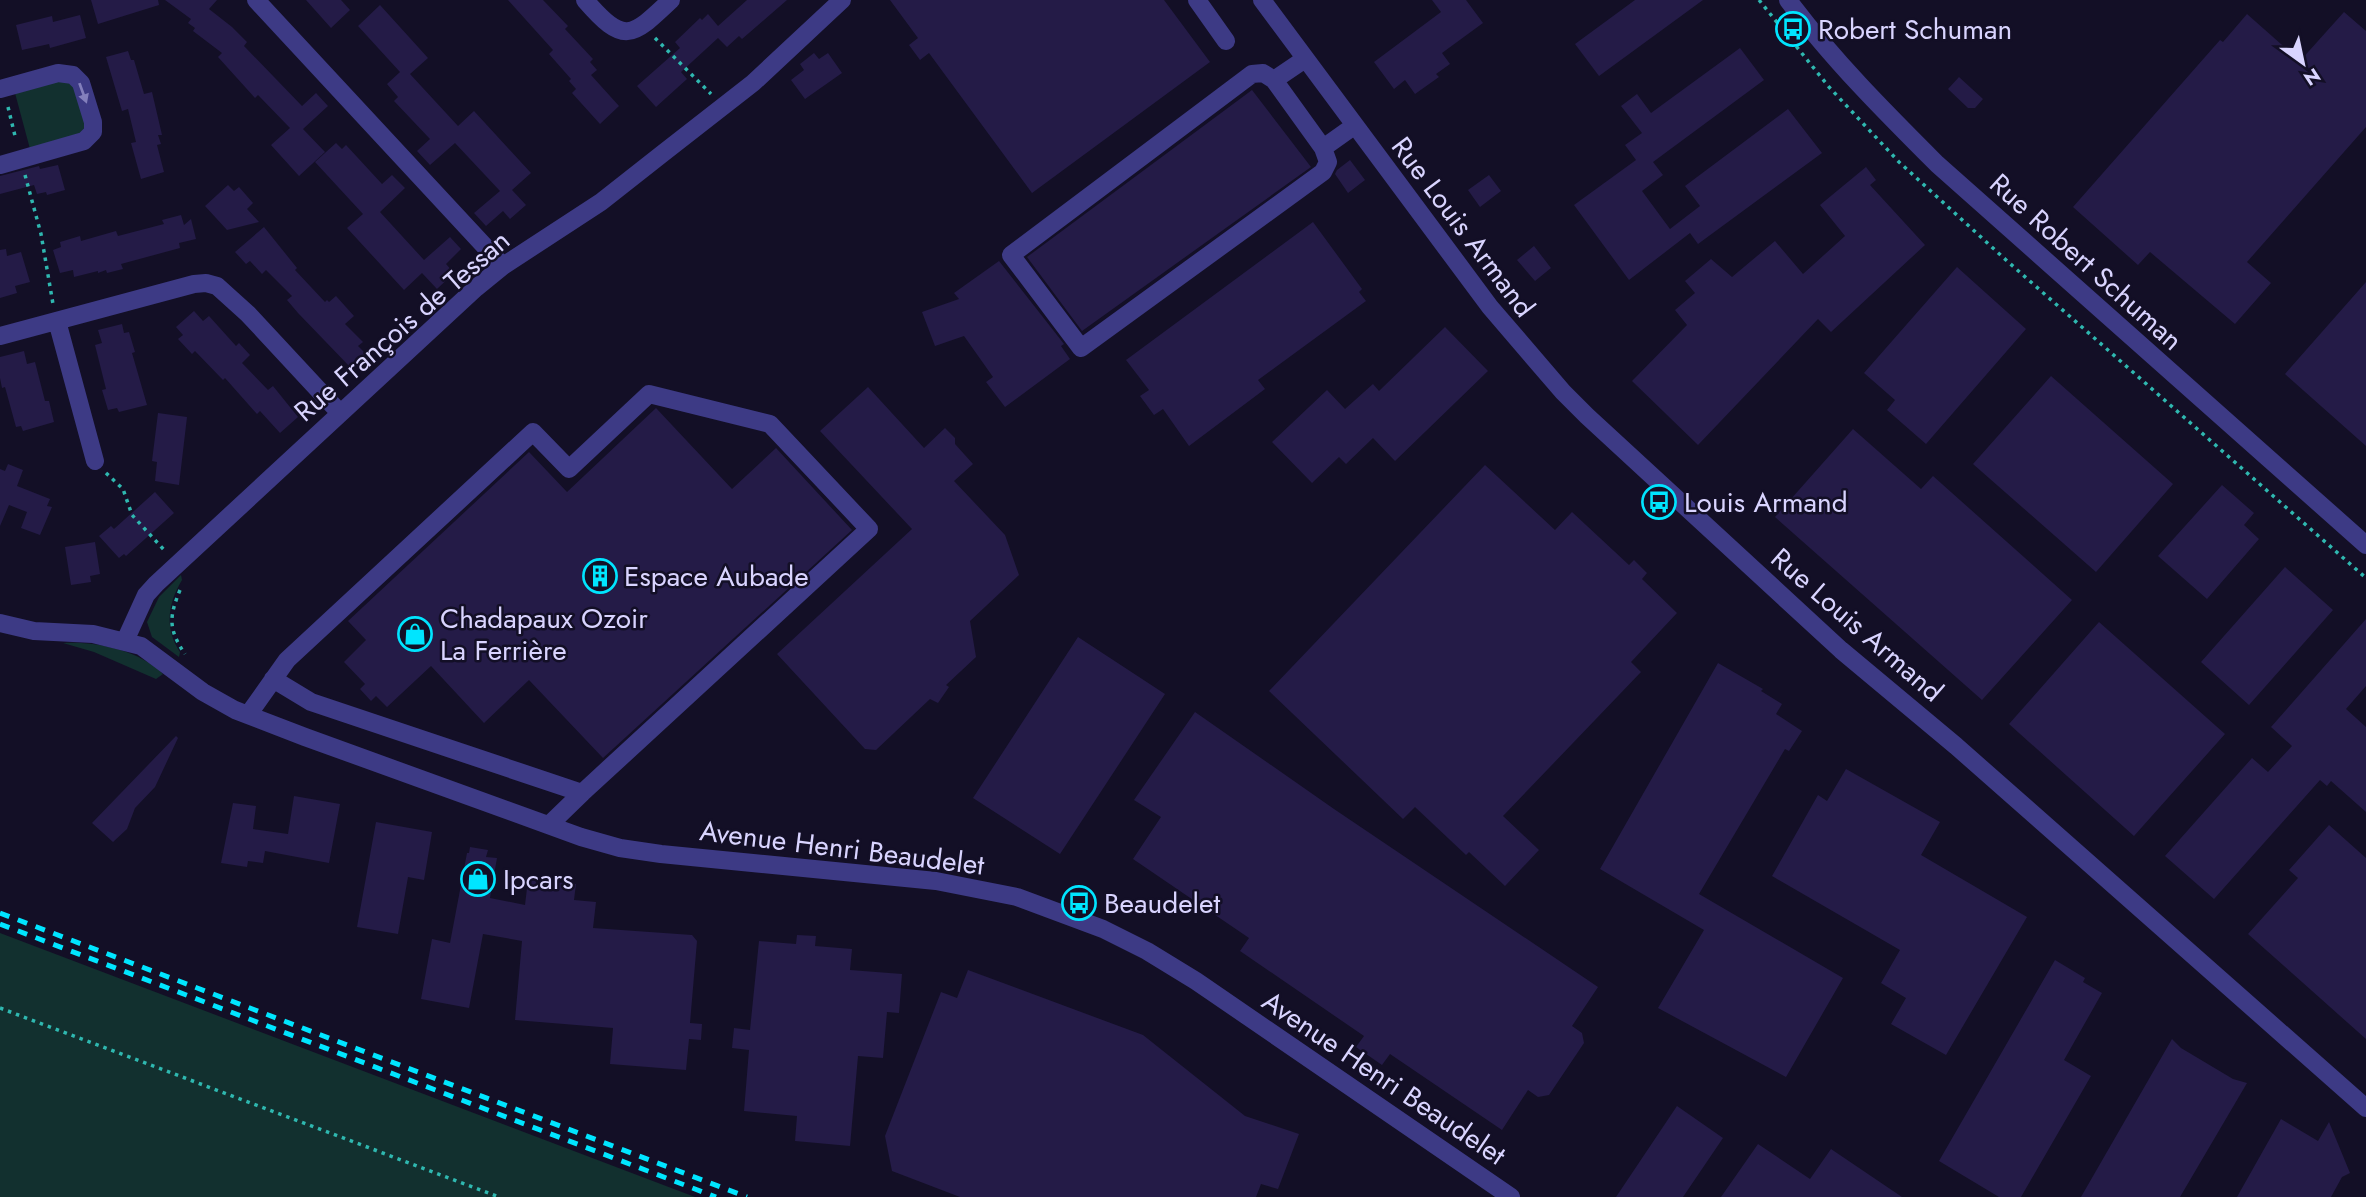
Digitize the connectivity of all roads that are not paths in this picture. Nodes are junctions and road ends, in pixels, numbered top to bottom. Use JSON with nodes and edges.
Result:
{"nodes":[{"id":1,"x":256,"y":0,"type":"edge"},
{"id":2,"x":585,"y":0,"type":"edge"},
{"id":3,"x":671,"y":0,"type":"edge"},
{"id":4,"x":842,"y":0,"type":"edge"},
{"id":5,"x":1196,"y":0,"type":"edge"},
{"id":6,"x":1262,"y":0,"type":"edge"},
{"id":7,"x":1788,"y":0,"type":"edge"},
{"id":8,"x":1226,"y":41,"type":"dead end"},
{"id":9,"x":1305,"y":58,"type":"junction"},
{"id":10,"x":1274,"y":80,"type":"junction"},
{"id":11,"x":1,"y":84,"type":"edge"},
{"id":12,"x":1354,"y":126,"type":"junction"},
{"id":13,"x":1324,"y":148,"type":"junction"},
{"id":14,"x":0,"y":165,"type":"edge"},
{"id":15,"x":503,"y":266,"type":"junction"},
{"id":16,"x":57,"y":321,"type":"junction"},
{"id":17,"x":0,"y":336,"type":"edge"},
{"id":18,"x":340,"y":413,"type":"junction"},
{"id":19,"x":95,"y":461,"type":"road end"},
{"id":20,"x":2366,"y":545,"type":"edge"},
{"id":21,"x":0,"y":623,"type":"edge"},
{"id":22,"x":125,"y":641,"type":"junction"},
{"id":23,"x":273,"y":679,"type":"junction"},
{"id":24,"x":248,"y":715,"type":"junction"},
{"id":25,"x":582,"y":793,"type":"junction"},
{"id":26,"x":549,"y":825,"type":"junction"},
{"id":27,"x":2366,"y":1108,"type":"edge"},
{"id":28,"x":1511,"y":1197,"type":"edge"}],
"edges":[{"from":1,"to":15,"type":"street"},
{"from":2,"to":3,"type":"street"},
{"from":4,"to":15,"type":"street","name":"Rue François de Tessan"},
{"from":5,"to":8,"type":"street"},
{"from":6,"to":9,"type":"street","name":"Rue Louis Armand"},
{"from":7,"to":20,"type":"street","name":"Rue Robert Schuman"},
{"from":9,"to":10,"type":"street"},
{"from":9,"to":12,"type":"street","name":"Rue Louis Armand"},
{"from":10,"to":13,"type":"street"},
{"from":10,"to":13,"type":"street"},
{"from":11,"to":14,"type":"street","one_way":true},
{"from":12,"to":13,"type":"street"},
{"from":12,"to":27,"type":"street","name":"Rue Louis Armand"},
{"from":15,"to":18,"type":"street","name":"Rue François de Tessan"},
{"from":16,"to":17,"type":"street"},
{"from":16,"to":18,"type":"street"},
{"from":16,"to":19,"type":"street"},
{"from":18,"to":22,"type":"street","name":"Rue François de Tessan"},
{"from":21,"to":22,"type":"street"},
{"from":22,"to":24,"type":"street","name":"Avenue Henri Beaudelet"},
{"from":23,"to":24,"type":"street"},
{"from":23,"to":25,"type":"street"},
{"from":23,"to":25,"type":"street"},
{"from":24,"to":26,"type":"street","name":"Avenue Henri Beaudelet"},
{"from":25,"to":26,"type":"street"},
{"from":26,"to":28,"type":"street","name":"Avenue Henri Beaudelet"}]}
